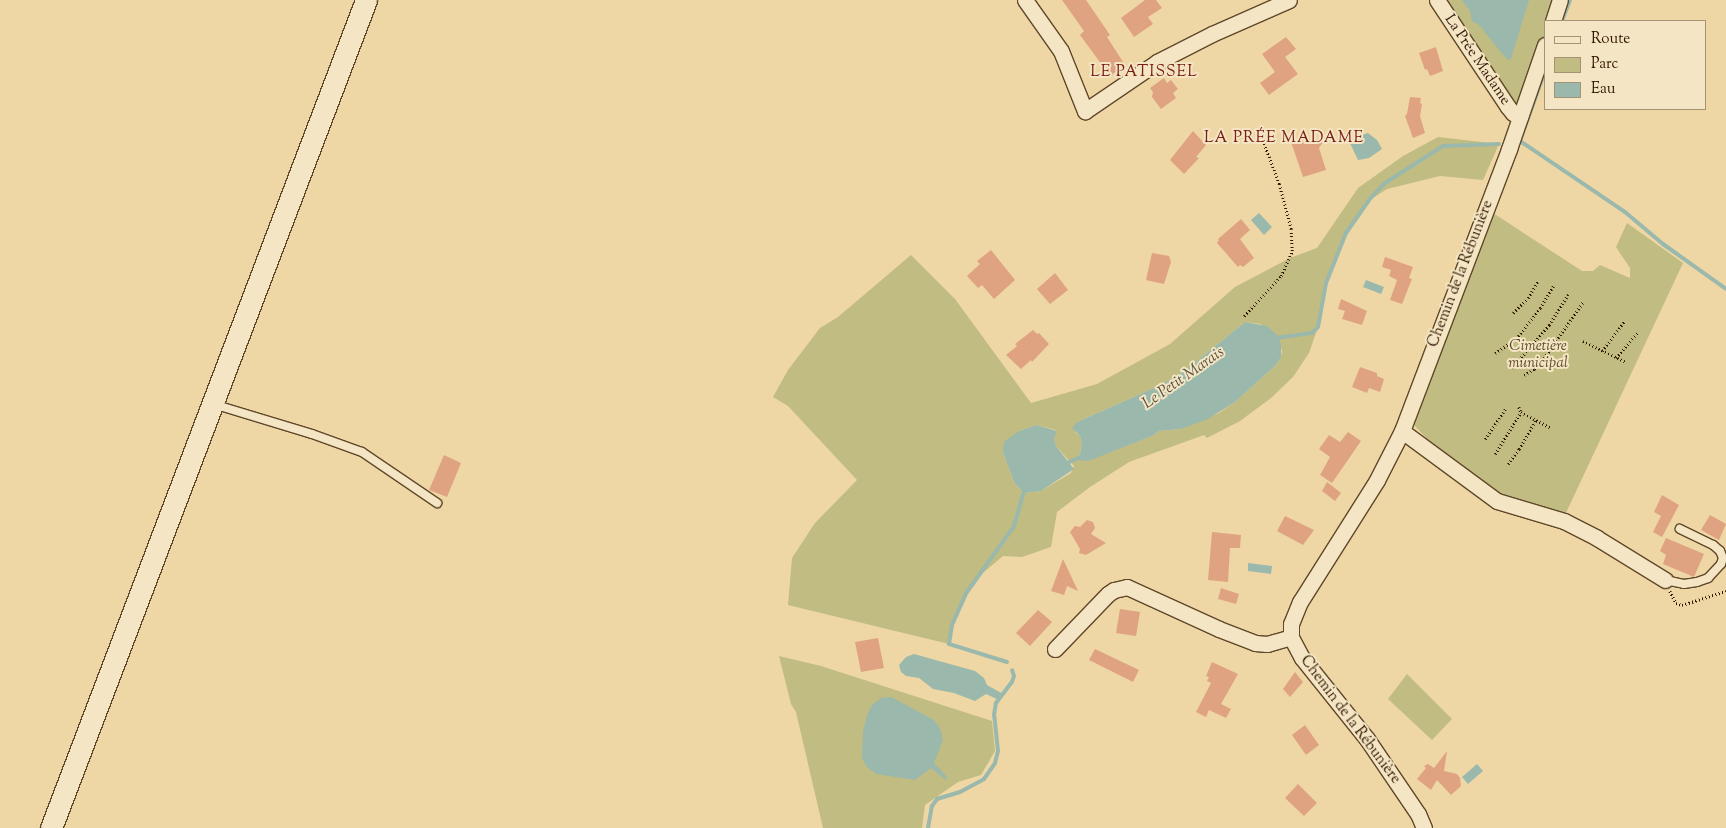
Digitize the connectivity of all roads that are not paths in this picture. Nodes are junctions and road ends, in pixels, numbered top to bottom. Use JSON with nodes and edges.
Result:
{"nodes":[{"id":1,"x":366,"y":0,"type":"edge"},
{"id":2,"x":1025,"y":0,"type":"edge"},
{"id":3,"x":1290,"y":0,"type":"edge"},
{"id":4,"x":1437,"y":0,"type":"edge"},
{"id":5,"x":1560,"y":0,"type":"edge"},
{"id":6,"x":1553,"y":20,"type":"edge"},
{"id":7,"x":1544,"y":48,"type":"edge"},
{"id":8,"x":1520,"y":116,"type":"junction"},
{"id":9,"x":213,"y":404,"type":"junction"},
{"id":10,"x":1402,"y":432,"type":"junction"},
{"id":11,"x":438,"y":503,"type":"dead end"},
{"id":12,"x":1680,"y":529,"type":"dead end"},
{"id":13,"x":1665,"y":580,"type":"joint"},
{"id":14,"x":1291,"y":637,"type":"junction"},
{"id":15,"x":1055,"y":649,"type":"dead end"},
{"id":16,"x":51,"y":828,"type":"edge"},
{"id":17,"x":1424,"y":828,"type":"edge"}],
"edges":[{"from":1,"to":9,"type":"main road"},
{"from":2,"to":3,"type":"street"},
{"from":4,"to":8,"type":"street","name":"La Prée Madame"},
{"from":5,"to":6,"type":"street"},
{"from":7,"to":8,"type":"street","name":"Chemin de la Rébunière"},
{"from":8,"to":10,"type":"street","name":"Chemin de la Rébunière"},
{"from":9,"to":11,"type":"lane"},
{"from":9,"to":16,"type":"main road"},
{"from":10,"to":13,"type":"street"},
{"from":10,"to":14,"type":"street","name":"Chemin de la Rébunière"},
{"from":12,"to":13,"type":"lane"},
{"from":14,"to":15,"type":"street"},
{"from":14,"to":17,"type":"street","name":"Chemin de la Rébunière"}]}
